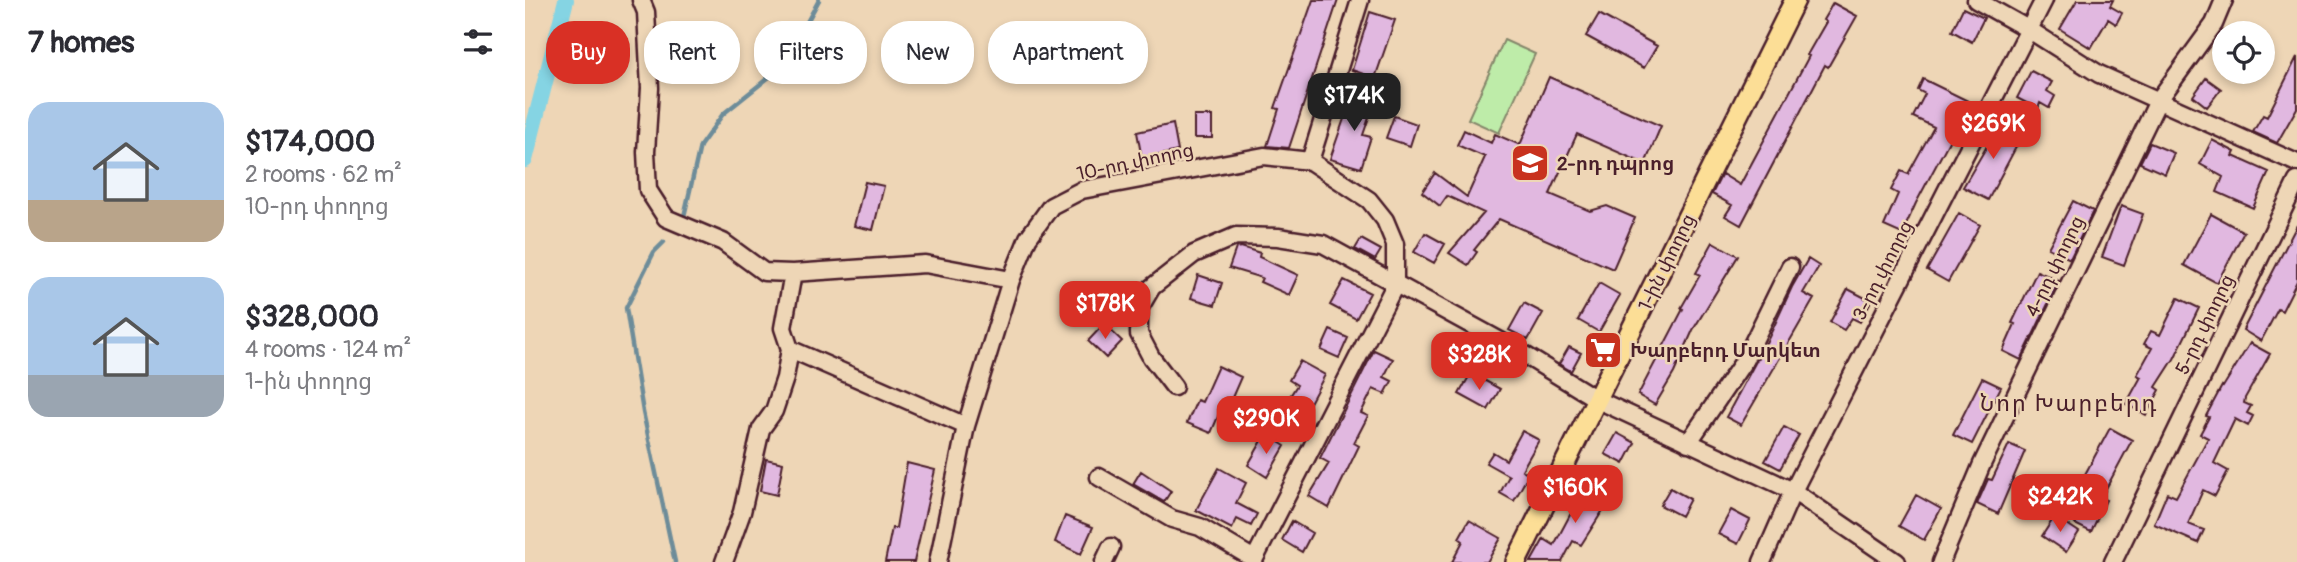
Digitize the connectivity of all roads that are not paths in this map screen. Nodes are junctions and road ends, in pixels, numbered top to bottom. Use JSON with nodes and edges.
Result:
{"nodes":[{"id":1,"x":641,"y":0,"type":"edge"},
{"id":2,"x":1360,"y":0,"type":"edge"},
{"id":3,"x":1795,"y":0,"type":"edge"},
{"id":4,"x":1976,"y":0,"type":"edge"},
{"id":5,"x":2044,"y":0,"type":"edge"},
{"id":6,"x":2224,"y":0,"type":"edge"},
{"id":7,"x":2028,"y":29,"type":"junction"},
{"id":8,"x":2158,"y":101,"type":"junction"},
{"id":9,"x":1310,"y":161,"type":"junction"},
{"id":10,"x":2297,"y":163,"type":"edge"},
{"id":11,"x":2297,"y":181,"type":"edge"},
{"id":12,"x":1790,"y":267,"type":"dead end"},
{"id":13,"x":793,"y":273,"type":"junction"},
{"id":14,"x":1011,"y":280,"type":"junction"},
{"id":15,"x":1395,"y":285,"type":"junction"},
{"id":16,"x":790,"y":349,"type":"junction"},
{"id":17,"x":1174,"y":387,"type":"dead end"},
{"id":18,"x":1598,"y":400,"type":"junction"},
{"id":19,"x":966,"y":426,"type":"junction"},
{"id":20,"x":1688,"y":443,"type":"junction"},
{"id":21,"x":1099,"y":477,"type":"dead end"},
{"id":22,"x":1794,"y":491,"type":"junction"},
{"id":23,"x":1253,"y":561,"type":"edge"},
{"id":24,"x":725,"y":562,"type":"edge"},
{"id":25,"x":938,"y":562,"type":"edge"},
{"id":26,"x":1516,"y":562,"type":"edge"},
{"id":27,"x":1762,"y":562,"type":"edge"},
{"id":28,"x":1897,"y":562,"type":"edge"},
{"id":29,"x":1941,"y":562,"type":"edge"},
{"id":30,"x":2113,"y":562,"type":"edge"}],
"edges":[{"from":1,"to":13,"type":"street"},
{"from":2,"to":9,"type":"street"},
{"from":3,"to":18,"type":"main road","name":"1-ին փողոց"},
{"from":4,"to":7,"type":"street"},
{"from":5,"to":7,"type":"street","name":"3-րդ փողոց"},
{"from":6,"to":8,"type":"street","name":"4-րդ փողոց"},
{"from":7,"to":8,"type":"street"},
{"from":7,"to":22,"type":"street","name":"3-րդ փողոց"},
{"from":8,"to":10,"type":"street"},
{"from":8,"to":29,"type":"street","name":"4-րդ փողոց"},
{"from":9,"to":14,"type":"street","name":"10-րդ փողոց"},
{"from":9,"to":15,"type":"street"},
{"from":11,"to":30,"type":"street","name":"5-րդ փողոց"},
{"from":12,"to":20,"type":"street"},
{"from":13,"to":14,"type":"street"},
{"from":13,"to":16,"type":"street"},
{"from":14,"to":19,"type":"street","name":"10-րդ փողոց"},
{"from":15,"to":17,"type":"street"},
{"from":15,"to":18,"type":"street"},
{"from":15,"to":23,"type":"street"},
{"from":16,"to":19,"type":"street"},
{"from":16,"to":24,"type":"street"},
{"from":18,"to":20,"type":"street"},
{"from":18,"to":26,"type":"main road","name":"1-ին փողոց"},
{"from":19,"to":25,"type":"street","name":"10-րդ փողոց"},
{"from":20,"to":22,"type":"street"},
{"from":21,"to":23,"type":"street"},
{"from":22,"to":27,"type":"street","name":"3-րդ փողոց"},
{"from":22,"to":28,"type":"street"}]}
